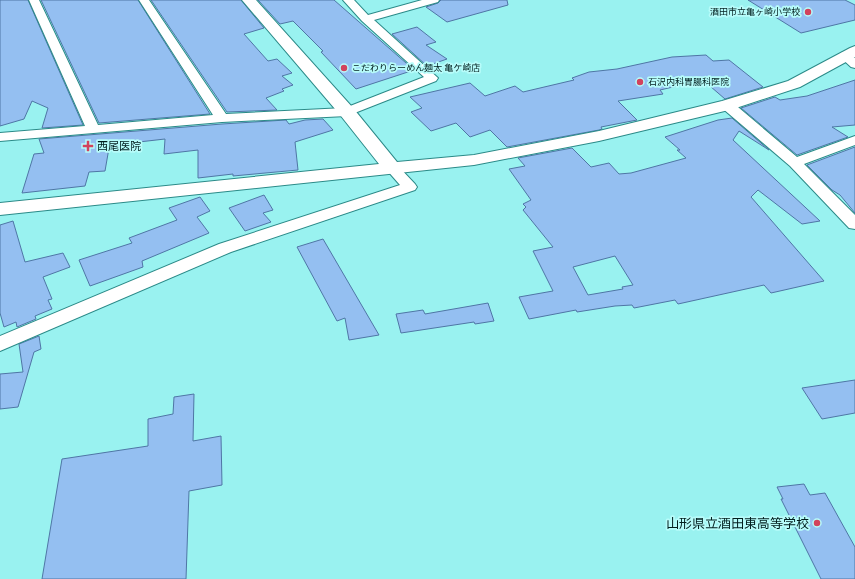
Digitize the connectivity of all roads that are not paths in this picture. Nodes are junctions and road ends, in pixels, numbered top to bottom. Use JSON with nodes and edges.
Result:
{"nodes":[{"id":1,"x":34,"y":0,"type":"edge"},
{"id":2,"x":144,"y":0,"type":"edge"},
{"id":3,"x":249,"y":0,"type":"edge"},
{"id":4,"x":348,"y":0,"type":"edge"},
{"id":5,"x":434,"y":0,"type":"edge"},
{"id":6,"x":366,"y":19,"type":"junction"},
{"id":7,"x":852,"y":57,"type":"edge"},
{"id":8,"x":727,"y":105,"type":"junction"},
{"id":9,"x":347,"y":112,"type":"junction"},
{"id":10,"x":222,"y":118,"type":"junction"},
{"id":11,"x":94,"y":130,"type":"junction"},
{"id":12,"x":0,"y":137,"type":"edge"},
{"id":13,"x":855,"y":140,"type":"edge"},
{"id":14,"x":795,"y":163,"type":"junction"},
{"id":15,"x":393,"y":169,"type":"junction"},
{"id":16,"x":0,"y":209,"type":"edge"},
{"id":17,"x":855,"y":224,"type":"edge"},
{"id":18,"x":0,"y":344,"type":"edge"}],
"edges":[{"from":1,"to":11,"type":"street"},
{"from":2,"to":10,"type":"street"},
{"from":3,"to":9,"type":"street"},
{"from":4,"to":6,"type":"street"},
{"from":5,"to":6,"type":"street"},
{"from":6,"to":9,"type":"street"},
{"from":7,"to":8,"type":"street"},
{"from":8,"to":14,"type":"street"},
{"from":8,"to":15,"type":"street"},
{"from":9,"to":10,"type":"street"},
{"from":9,"to":15,"type":"street"},
{"from":10,"to":11,"type":"street"},
{"from":11,"to":12,"type":"street"},
{"from":13,"to":14,"type":"street"},
{"from":14,"to":17,"type":"street"},
{"from":15,"to":16,"type":"street"},
{"from":15,"to":18,"type":"street"}]}
